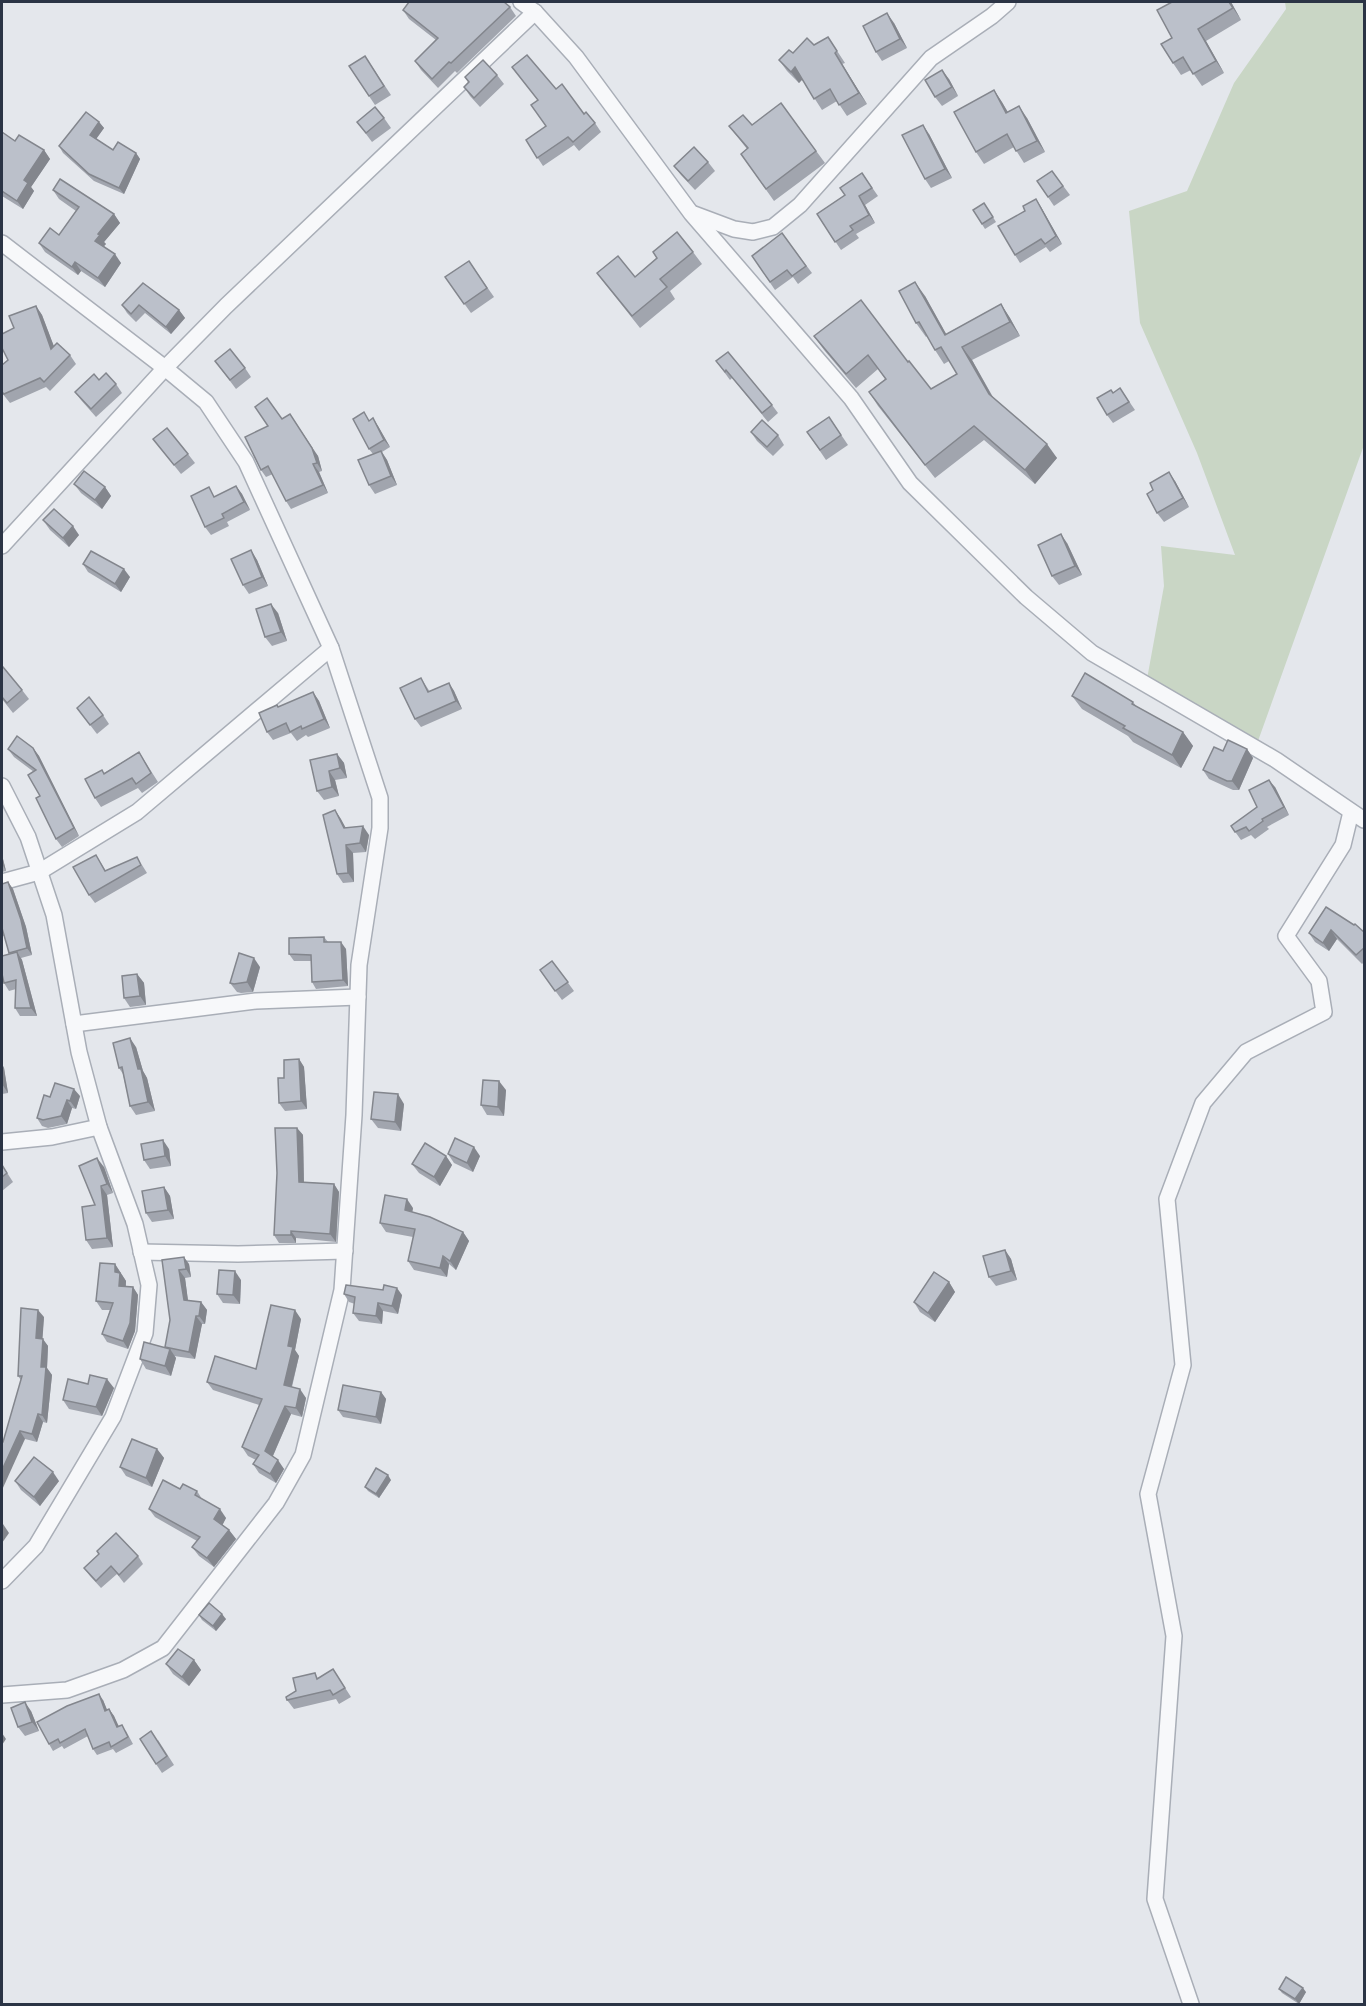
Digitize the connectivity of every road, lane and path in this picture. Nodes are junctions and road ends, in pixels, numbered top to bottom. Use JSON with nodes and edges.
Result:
{"nodes":[{"id":1,"x":521,"y":2,"type":"edge"},
{"id":2,"x":1008,"y":2,"type":"edge"},
{"id":3,"x":535,"y":12,"type":"junction"},
{"id":4,"x":691,"y":213,"type":"junction"},
{"id":5,"x":2,"y":243,"type":"edge"},
{"id":6,"x":165,"y":368,"type":"junction"},
{"id":7,"x":2,"y":546,"type":"edge"},
{"id":8,"x":331,"y":648,"type":"junction"},
{"id":9,"x":2,"y":786,"type":"edge"},
{"id":10,"x":1358,"y":816,"type":"edge"},
{"id":11,"x":39,"y":872,"type":"junction"},
{"id":12,"x":2,"y":882,"type":"edge"},
{"id":13,"x":358,"y":997,"type":"junction"},
{"id":14,"x":74,"y":1024,"type":"junction"},
{"id":15,"x":99,"y":1127,"type":"junction"},
{"id":16,"x":2,"y":1142,"type":"edge"},
{"id":17,"x":345,"y":1251,"type":"junction"},
{"id":18,"x":141,"y":1252,"type":"junction"},
{"id":19,"x":2,"y":1581,"type":"edge"},
{"id":20,"x":2,"y":1695,"type":"edge"},
{"id":21,"x":1191,"y":2004,"type":"edge"}],
"edges":[{"from":1,"to":3,"type":"street"},
{"from":2,"to":4,"type":"street"},
{"from":3,"to":4,"type":"street"},
{"from":3,"to":6,"type":"street"},
{"from":4,"to":10,"type":"street"},
{"from":5,"to":6,"type":"street"},
{"from":6,"to":7,"type":"street"},
{"from":6,"to":8,"type":"street"},
{"from":8,"to":11,"type":"street"},
{"from":8,"to":13,"type":"street"},
{"from":9,"to":11,"type":"street"},
{"from":10,"to":21,"type":"street"},
{"from":11,"to":12,"type":"street"},
{"from":11,"to":14,"type":"street"},
{"from":13,"to":14,"type":"street"},
{"from":13,"to":17,"type":"street"},
{"from":14,"to":15,"type":"street"},
{"from":15,"to":16,"type":"street"},
{"from":15,"to":18,"type":"street"},
{"from":17,"to":18,"type":"street"},
{"from":17,"to":20,"type":"street"},
{"from":18,"to":19,"type":"street"}]}
